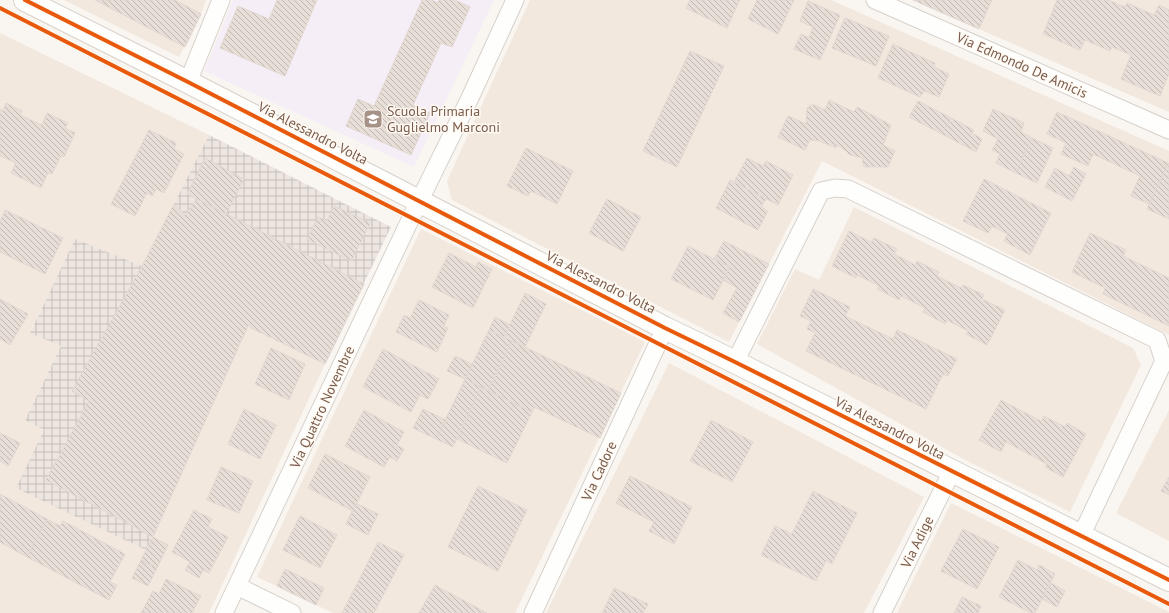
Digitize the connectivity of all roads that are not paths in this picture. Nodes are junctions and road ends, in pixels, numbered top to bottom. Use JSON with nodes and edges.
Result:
{"nodes":[{"id":1,"x":25,"y":0,"type":"edge"},
{"id":2,"x":221,"y":0,"type":"edge"},
{"id":3,"x":515,"y":0,"type":"edge"},
{"id":4,"x":875,"y":0,"type":"edge"},
{"id":5,"x":188,"y":82,"type":"junction"},
{"id":6,"x":1169,"y":130,"type":"edge"},
{"id":7,"x":420,"y":201,"type":"junction"},
{"id":8,"x":665,"y":328,"type":"junction"},
{"id":9,"x":735,"y":362,"type":"junction"},
{"id":10,"x":952,"y":471,"type":"junction"},
{"id":11,"x":1081,"y":536,"type":"junction"},
{"id":12,"x":1169,"y":580,"type":"edge"},
{"id":13,"x":237,"y":586,"type":"junction"},
{"id":14,"x":224,"y":613,"type":"edge"},
{"id":15,"x":292,"y":613,"type":"edge"},
{"id":16,"x":533,"y":613,"type":"edge"},
{"id":17,"x":882,"y":613,"type":"edge"}],
"edges":[{"from":1,"to":5,"type":"street","name":"Via Alessandro Volta"},
{"from":2,"to":5,"type":"street"},
{"from":3,"to":7,"type":"street","name":"Via Quattro Novembre"},
{"from":4,"to":6,"type":"street","name":"Via Edmondo De Amicis"},
{"from":5,"to":7,"type":"street","name":"Via Alessandro Volta"},
{"from":7,"to":8,"type":"street","name":"Via Alessandro Volta"},
{"from":7,"to":13,"type":"street","name":"Via Quattro Novembre"},
{"from":8,"to":9,"type":"street","name":"Via Alessandro Volta"},
{"from":8,"to":16,"type":"street","name":"Via Cadore"},
{"from":9,"to":10,"type":"street","name":"Via Alessandro Volta"},
{"from":9,"to":11,"type":"street"},
{"from":10,"to":11,"type":"street","name":"Via Alessandro Volta"},
{"from":10,"to":17,"type":"street","name":"Via Adige"},
{"from":11,"to":12,"type":"street","name":"Via Alessandro Volta"},
{"from":13,"to":14,"type":"street","name":"Via Quattro Novembre"},
{"from":13,"to":15,"type":"street"}]}
